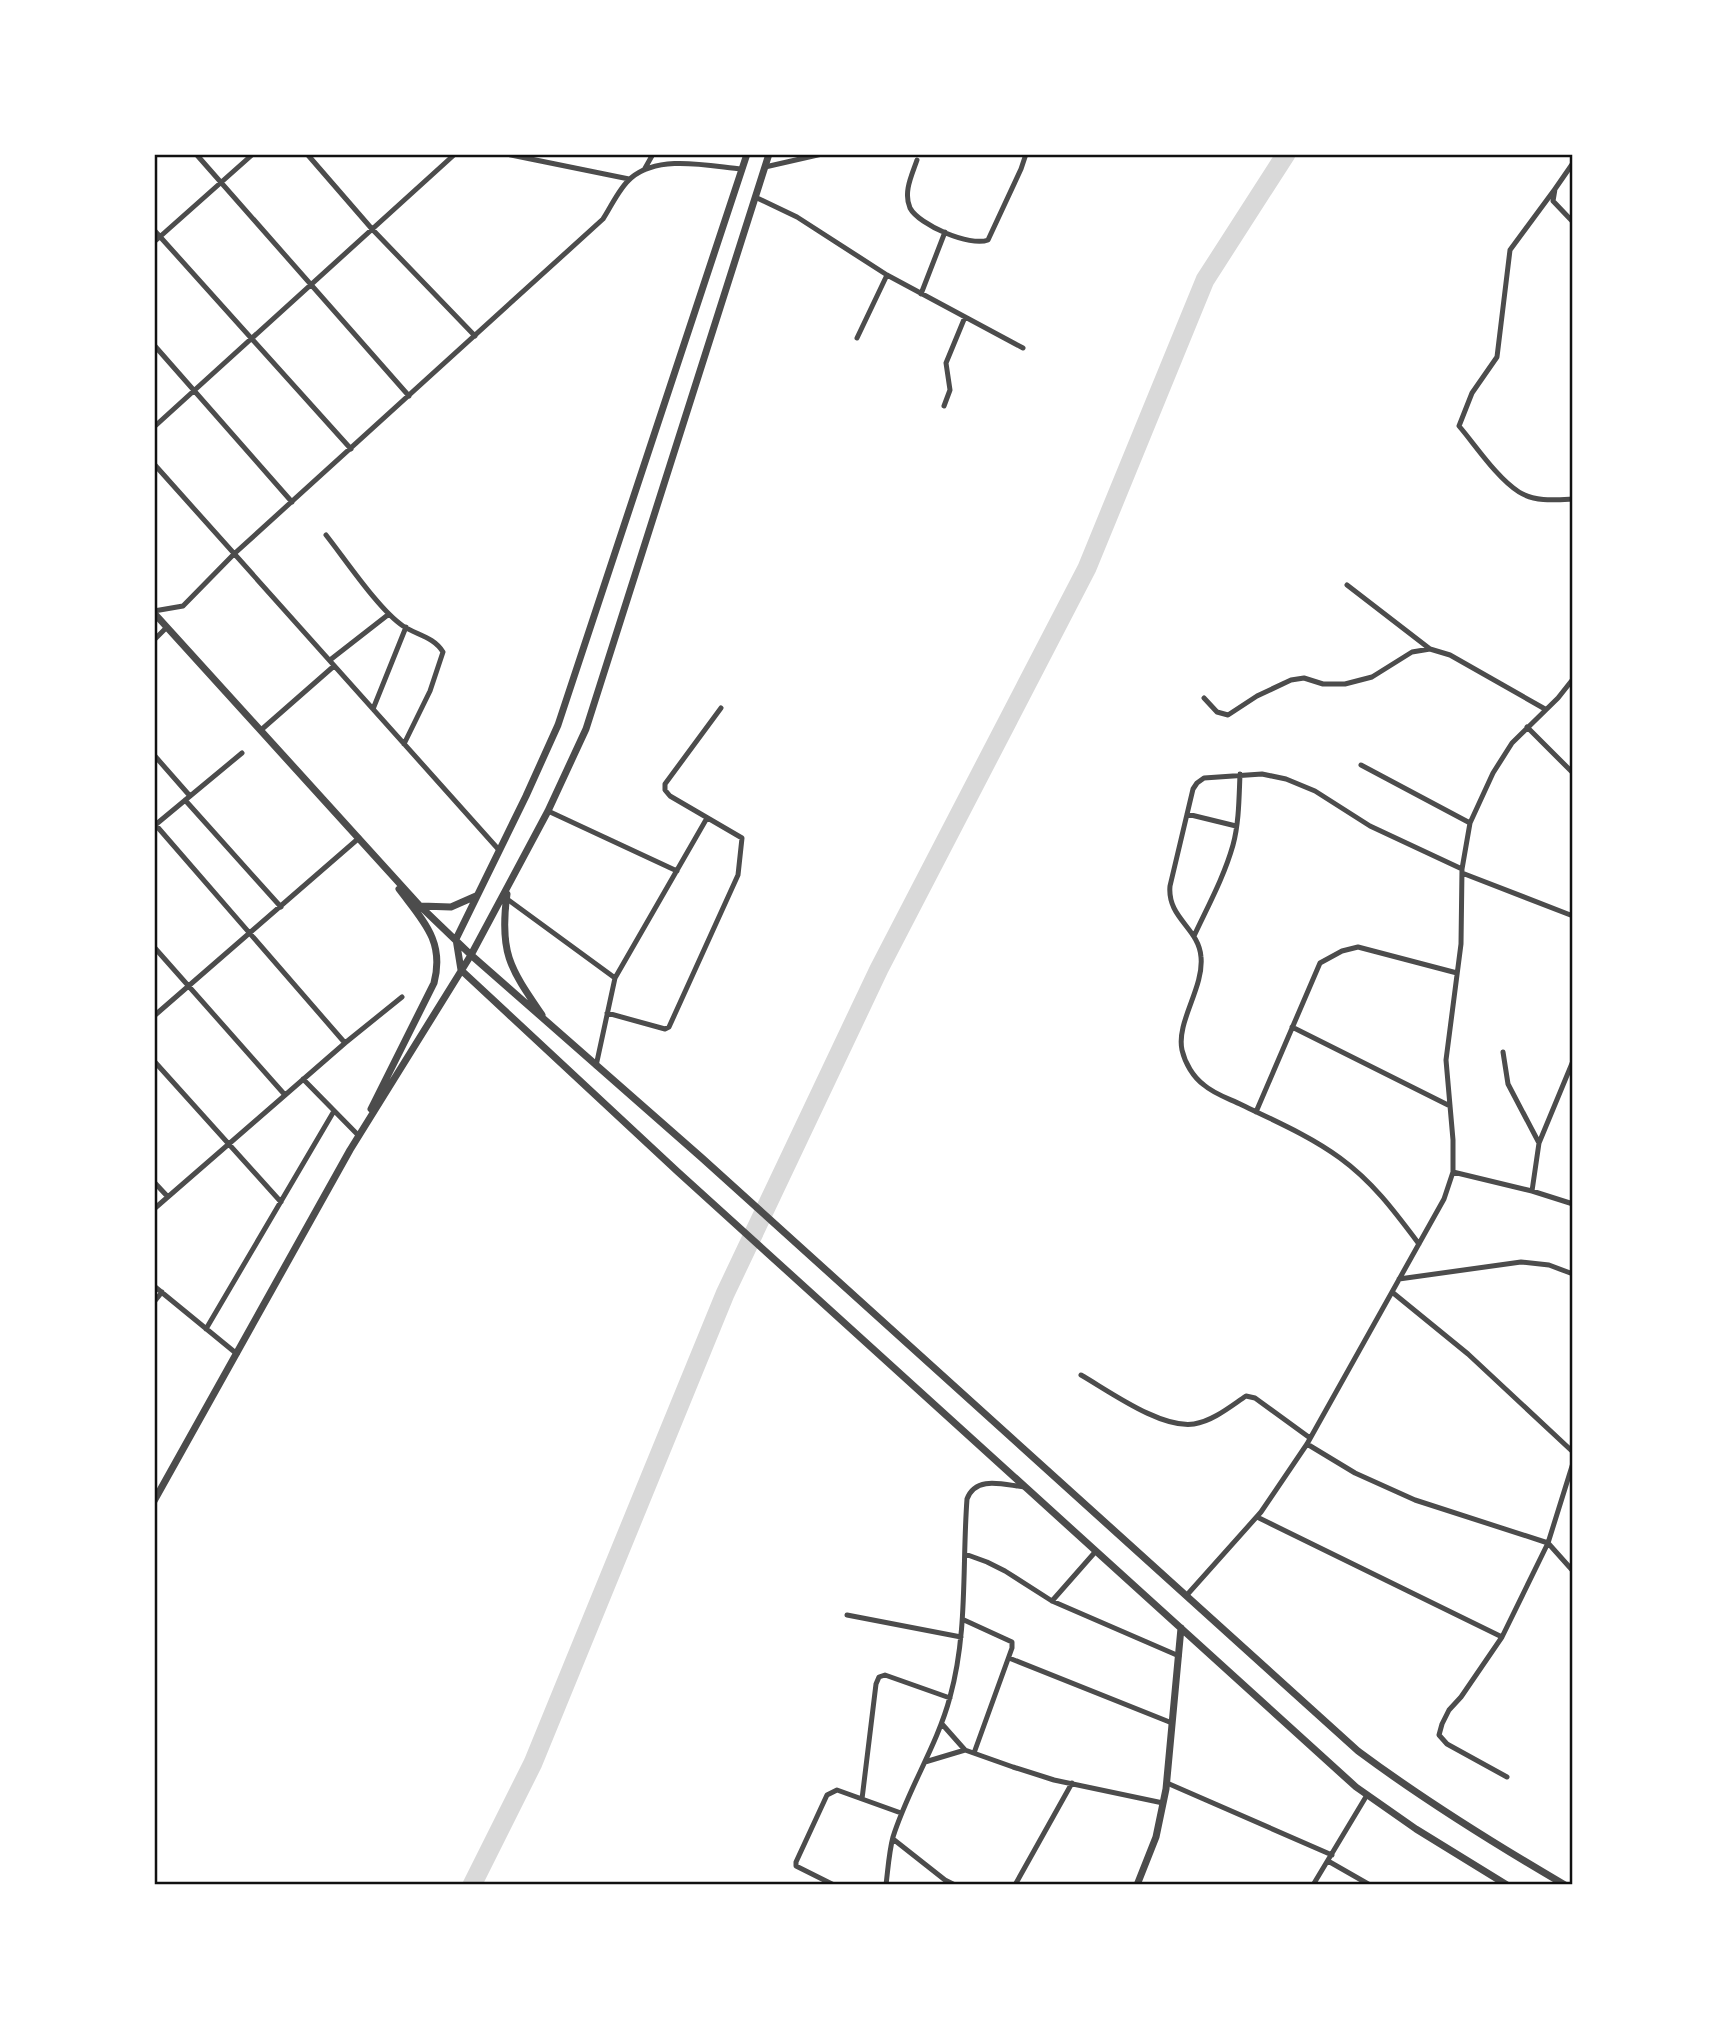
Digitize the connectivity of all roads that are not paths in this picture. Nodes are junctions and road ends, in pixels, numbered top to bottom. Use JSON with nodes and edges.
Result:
{"nodes":[{"id":1,"x":196,"y":154,"type":"edge"},
{"id":2,"x":253,"y":154,"type":"edge"},
{"id":3,"x":307,"y":154,"type":"edge"},
{"id":4,"x":455,"y":154,"type":"edge"},
{"id":5,"x":506,"y":154,"type":"edge"},
{"id":6,"x":653,"y":154,"type":"edge"},
{"id":7,"x":747,"y":154,"type":"edge"},
{"id":8,"x":769,"y":154,"type":"edge"},
{"id":9,"x":822,"y":154,"type":"edge"},
{"id":10,"x":1026,"y":154,"type":"edge"},
{"id":11,"x":916,"y":160,"type":"dead end"},
{"id":12,"x":1573,"y":163,"type":"edge"},
{"id":13,"x":765,"y":167,"type":"junction"},
{"id":14,"x":743,"y":169,"type":"junction"},
{"id":15,"x":644,"y":170,"type":"junction"},
{"id":16,"x":629,"y":179,"type":"junction"},
{"id":17,"x":222,"y":182,"type":"junction"},
{"id":18,"x":1555,"y":189,"type":"junction"},
{"id":19,"x":755,"y":197,"type":"junction"},
{"id":20,"x":1573,"y":222,"type":"edge"},
{"id":21,"x":372,"y":229,"type":"junction"},
{"id":22,"x":154,"y":230,"type":"edge"},
{"id":23,"x":944,"y":232,"type":"junction"},
{"id":24,"x":160,"y":237,"type":"junction"},
{"id":25,"x":154,"y":243,"type":"edge"},
{"id":26,"x":887,"y":275,"type":"junction"},
{"id":27,"x":310,"y":285,"type":"junction"},
{"id":28,"x":921,"y":294,"type":"junction"},
{"id":29,"x":965,"y":317,"type":"junction"},
{"id":30,"x":475,"y":336,"type":"junction"},
{"id":31,"x":251,"y":338,"type":"junction"},
{"id":32,"x":857,"y":338,"type":"dead end"},
{"id":33,"x":154,"y":345,"type":"edge"},
{"id":34,"x":1023,"y":348,"type":"dead end"},
{"id":35,"x":195,"y":390,"type":"junction"},
{"id":36,"x":409,"y":396,"type":"junction"},
{"id":37,"x":944,"y":406,"type":"dead end"},
{"id":38,"x":154,"y":427,"type":"edge"},
{"id":39,"x":351,"y":449,"type":"junction"},
{"id":40,"x":154,"y":464,"type":"edge"},
{"id":41,"x":1573,"y":499,"type":"edge"},
{"id":42,"x":292,"y":502,"type":"junction"},
{"id":43,"x":326,"y":535,"type":"dead end"},
{"id":44,"x":234,"y":554,"type":"junction"},
{"id":45,"x":1347,"y":585,"type":"dead end"},
{"id":46,"x":154,"y":612,"type":"edge"},
{"id":47,"x":389,"y":614,"type":"junction"},
{"id":48,"x":167,"y":627,"type":"junction"},
{"id":49,"x":406,"y":627,"type":"junction"},
{"id":50,"x":154,"y":640,"type":"edge"},
{"id":51,"x":1430,"y":649,"type":"junction"},
{"id":52,"x":332,"y":663,"type":"junction"},
{"id":53,"x":1573,"y":679,"type":"edge"},
{"id":54,"x":1204,"y":698,"type":"dead end"},
{"id":55,"x":721,"y":708,"type":"dead end"},
{"id":56,"x":373,"y":709,"type":"junction"},
{"id":57,"x":1545,"y":709,"type":"junction"},
{"id":58,"x":1527,"y":727,"type":"junction"},
{"id":59,"x":261,"y":730,"type":"junction"},
{"id":60,"x":404,"y":744,"type":"junction"},
{"id":61,"x":242,"y":753,"type":"dead end"},
{"id":62,"x":154,"y":755,"type":"edge"},
{"id":63,"x":1361,"y":765,"type":"dead end"},
{"id":64,"x":1240,"y":774,"type":"junction"},
{"id":65,"x":1573,"y":774,"type":"edge"},
{"id":66,"x":188,"y":798,"type":"junction"},
{"id":67,"x":548,"y":811,"type":"junction"},
{"id":68,"x":1187,"y":814,"type":"junction"},
{"id":69,"x":707,"y":818,"type":"junction"},
{"id":70,"x":1470,"y":823,"type":"junction"},
{"id":71,"x":155,"y":824,"type":"edge"},
{"id":72,"x":1236,"y":826,"type":"junction"},
{"id":73,"x":359,"y":838,"type":"junction"},
{"id":74,"x":499,"y":850,"type":"junction"},
{"id":75,"x":378,"y":860,"type":"junction"},
{"id":76,"x":677,"y":871,"type":"junction"},
{"id":77,"x":1462,"y":871,"type":"junction"},
{"id":78,"x":508,"y":888,"type":"junction"},
{"id":79,"x":477,"y":896,"type":"junction"},
{"id":80,"x":506,"y":898,"type":"junction"},
{"id":81,"x":420,"y":906,"type":"junction"},
{"id":82,"x":281,"y":907,"type":"junction"},
{"id":83,"x":1573,"y":916,"type":"edge"},
{"id":84,"x":251,"y":934,"type":"junction"},
{"id":85,"x":1194,"y":936,"type":"junction"},
{"id":86,"x":456,"y":939,"type":"junction"},
{"id":87,"x":154,"y":947,"type":"edge"},
{"id":88,"x":471,"y":955,"type":"junction"},
{"id":89,"x":461,"y":970,"type":"junction"},
{"id":90,"x":1457,"y":973,"type":"junction"},
{"id":91,"x":615,"y":978,"type":"junction"},
{"id":92,"x":188,"y":986,"type":"junction"},
{"id":93,"x":402,"y":997,"type":"dead end"},
{"id":94,"x":607,"y":1013,"type":"junction"},
{"id":95,"x":154,"y":1016,"type":"edge"},
{"id":96,"x":551,"y":1027,"type":"junction"},
{"id":97,"x":1292,"y":1027,"type":"junction"},
{"id":98,"x":345,"y":1043,"type":"junction"},
{"id":99,"x":1503,"y":1052,"type":"dead end"},
{"id":100,"x":1573,"y":1060,"type":"edge"},
{"id":101,"x":154,"y":1061,"type":"edge"},
{"id":102,"x":596,"y":1066,"type":"junction"},
{"id":103,"x":303,"y":1079,"type":"junction"},
{"id":104,"x":285,"y":1095,"type":"junction"},
{"id":105,"x":1450,"y":1106,"type":"junction"},
{"id":106,"x":334,"y":1111,"type":"junction"},
{"id":107,"x":1256,"y":1112,"type":"junction"},
{"id":108,"x":358,"y":1135,"type":"junction"},
{"id":109,"x":1539,"y":1143,"type":"junction"},
{"id":110,"x":229,"y":1144,"type":"junction"},
{"id":111,"x":350,"y":1150,"type":"junction"},
{"id":112,"x":1453,"y":1172,"type":"junction"},
{"id":113,"x":154,"y":1182,"type":"edge"},
{"id":114,"x":1532,"y":1191,"type":"junction"},
{"id":115,"x":168,"y":1197,"type":"junction"},
{"id":116,"x":281,"y":1202,"type":"junction"},
{"id":117,"x":1573,"y":1204,"type":"edge"},
{"id":118,"x":154,"y":1209,"type":"edge"},
{"id":119,"x":1419,"y":1244,"type":"junction"},
{"id":120,"x":1573,"y":1274,"type":"edge"},
{"id":121,"x":1399,"y":1279,"type":"junction"},
{"id":122,"x":154,"y":1286,"type":"edge"},
{"id":123,"x":162,"y":1292,"type":"junction"},
{"id":124,"x":1392,"y":1292,"type":"junction"},
{"id":125,"x":154,"y":1302,"type":"edge"},
{"id":126,"x":206,"y":1329,"type":"junction"},
{"id":127,"x":237,"y":1354,"type":"junction"},
{"id":128,"x":1081,"y":1375,"type":"dead end"},
{"id":129,"x":1309,"y":1441,"type":"junction"},
{"id":130,"x":1573,"y":1452,"type":"edge"},
{"id":131,"x":1573,"y":1463,"type":"edge"},
{"id":132,"x":1026,"y":1487,"type":"junction"},
{"id":133,"x":154,"y":1501,"type":"edge"},
{"id":134,"x":1257,"y":1517,"type":"junction"},
{"id":135,"x":1548,"y":1544,"type":"junction"},
{"id":136,"x":1096,"y":1551,"type":"junction"},
{"id":137,"x":965,"y":1554,"type":"junction"},
{"id":138,"x":1573,"y":1571,"type":"edge"},
{"id":139,"x":1186,"y":1596,"type":"junction"},
{"id":140,"x":1052,"y":1601,"type":"junction"},
{"id":141,"x":847,"y":1615,"type":"dead end"},
{"id":142,"x":964,"y":1620,"type":"junction"},
{"id":143,"x":1181,"y":1628,"type":"junction"},
{"id":144,"x":961,"y":1637,"type":"junction"},
{"id":145,"x":1502,"y":1637,"type":"junction"},
{"id":146,"x":1179,"y":1656,"type":"junction"},
{"id":147,"x":1009,"y":1658,"type":"junction"},
{"id":148,"x":950,"y":1698,"type":"junction"},
{"id":149,"x":1172,"y":1723,"type":"junction"},
{"id":150,"x":942,"y":1724,"type":"junction"},
{"id":151,"x":965,"y":1750,"type":"junction"},
{"id":152,"x":974,"y":1753,"type":"junction"},
{"id":153,"x":925,"y":1762,"type":"junction"},
{"id":154,"x":1507,"y":1777,"type":"dead end"},
{"id":155,"x":1072,"y":1783,"type":"junction"},
{"id":156,"x":1167,"y":1783,"type":"junction"},
{"id":157,"x":1367,"y":1795,"type":"junction"},
{"id":158,"x":862,"y":1800,"type":"junction"},
{"id":159,"x":1163,"y":1803,"type":"junction"},
{"id":160,"x":901,"y":1813,"type":"junction"},
{"id":161,"x":893,"y":1839,"type":"junction"},
{"id":162,"x":1330,"y":1858,"type":"junction"},
{"id":163,"x":834,"y":1885,"type":"edge"},
{"id":164,"x":886,"y":1885,"type":"edge"},
{"id":165,"x":955,"y":1885,"type":"edge"},
{"id":166,"x":1015,"y":1885,"type":"edge"},
{"id":167,"x":1137,"y":1885,"type":"edge"},
{"id":168,"x":1313,"y":1885,"type":"edge"},
{"id":169,"x":1370,"y":1885,"type":"edge"},
{"id":170,"x":1507,"y":1885,"type":"edge"},
{"id":171,"x":1565,"y":1885,"type":"edge"}],
"edges":[{"from":1,"to":17,"type":"street"},
{"from":2,"to":17,"type":"street"},
{"from":3,"to":21,"type":"street"},
{"from":4,"to":21,"type":"street"},
{"from":5,"to":16,"type":"street"},
{"from":6,"to":15,"type":"street"},
{"from":7,"to":14,"type":"street"},
{"from":8,"to":13,"type":"street"},
{"from":9,"to":13,"type":"street"},
{"from":10,"to":23,"type":"street"},
{"from":11,"to":23,"type":"street"},
{"from":12,"to":18,"type":"street"},
{"from":13,"to":19,"type":"street"},
{"from":14,"to":15,"type":"street"},
{"from":14,"to":74,"type":"street"},
{"from":15,"to":16,"type":"street"},
{"from":16,"to":30,"type":"street"},
{"from":17,"to":24,"type":"street"},
{"from":17,"to":27,"type":"street"},
{"from":18,"to":20,"type":"street"},
{"from":18,"to":41,"type":"street"},
{"from":19,"to":26,"type":"street"},
{"from":19,"to":67,"type":"street"},
{"from":21,"to":27,"type":"street"},
{"from":21,"to":30,"type":"street"},
{"from":22,"to":24,"type":"street"},
{"from":23,"to":28,"type":"street"},
{"from":24,"to":25,"type":"street"},
{"from":24,"to":31,"type":"street"},
{"from":26,"to":28,"type":"street"},
{"from":26,"to":32,"type":"street"},
{"from":27,"to":31,"type":"street"},
{"from":27,"to":36,"type":"street"},
{"from":28,"to":29,"type":"street"},
{"from":29,"to":34,"type":"street"},
{"from":29,"to":37,"type":"street"},
{"from":30,"to":36,"type":"street"},
{"from":31,"to":35,"type":"street"},
{"from":31,"to":39,"type":"street"},
{"from":33,"to":35,"type":"street"},
{"from":35,"to":38,"type":"street"},
{"from":35,"to":42,"type":"street"},
{"from":36,"to":39,"type":"street"},
{"from":39,"to":42,"type":"street"},
{"from":40,"to":44,"type":"street"},
{"from":42,"to":44,"type":"street"},
{"from":43,"to":47,"type":"street"},
{"from":44,"to":46,"type":"street"},
{"from":44,"to":52,"type":"street"},
{"from":45,"to":51,"type":"street"},
{"from":46,"to":48,"type":"street"},
{"from":47,"to":49,"type":"street"},
{"from":47,"to":52,"type":"street"},
{"from":48,"to":50,"type":"street"},
{"from":48,"to":59,"type":"street"},
{"from":49,"to":56,"type":"street"},
{"from":49,"to":60,"type":"street"},
{"from":51,"to":54,"type":"street"},
{"from":51,"to":57,"type":"street"},
{"from":52,"to":56,"type":"street"},
{"from":52,"to":59,"type":"street"},
{"from":53,"to":57,"type":"street"},
{"from":55,"to":69,"type":"street"},
{"from":56,"to":60,"type":"street"},
{"from":57,"to":58,"type":"street"},
{"from":58,"to":65,"type":"street"},
{"from":58,"to":70,"type":"street"},
{"from":59,"to":73,"type":"street"},
{"from":60,"to":74,"type":"street"},
{"from":61,"to":66,"type":"street"},
{"from":62,"to":66,"type":"street"},
{"from":63,"to":70,"type":"street"},
{"from":64,"to":68,"type":"street"},
{"from":64,"to":72,"type":"street"},
{"from":64,"to":77,"type":"street"},
{"from":66,"to":71,"type":"street"},
{"from":66,"to":82,"type":"street"},
{"from":67,"to":76,"type":"street"},
{"from":67,"to":78,"type":"street"},
{"from":68,"to":72,"type":"street"},
{"from":68,"to":85,"type":"street"},
{"from":69,"to":76,"type":"street"},
{"from":69,"to":94,"type":"street"},
{"from":70,"to":77,"type":"street"},
{"from":71,"to":84,"type":"street"},
{"from":72,"to":85,"type":"street"},
{"from":73,"to":75,"type":"street"},
{"from":73,"to":82,"type":"street"},
{"from":74,"to":79,"type":"street"},
{"from":75,"to":81,"type":"street"},
{"from":75,"to":108,"type":"street"},
{"from":76,"to":91,"type":"street"},
{"from":77,"to":83,"type":"street"},
{"from":77,"to":90,"type":"street"},
{"from":78,"to":80,"type":"street"},
{"from":78,"to":88,"type":"street"},
{"from":79,"to":81,"type":"street"},
{"from":79,"to":86,"type":"street"},
{"from":80,"to":91,"type":"street"},
{"from":80,"to":96,"type":"street"},
{"from":81,"to":86,"type":"street"},
{"from":82,"to":84,"type":"street"},
{"from":84,"to":92,"type":"street"},
{"from":84,"to":98,"type":"street"},
{"from":85,"to":107,"type":"street"},
{"from":86,"to":88,"type":"street"},
{"from":86,"to":89,"type":"street"},
{"from":87,"to":92,"type":"street"},
{"from":88,"to":89,"type":"street"},
{"from":88,"to":96,"type":"street"},
{"from":89,"to":111,"type":"street"},
{"from":89,"to":132,"type":"street"},
{"from":90,"to":97,"type":"street"},
{"from":90,"to":105,"type":"street"},
{"from":91,"to":94,"type":"street"},
{"from":92,"to":95,"type":"street"},
{"from":92,"to":104,"type":"street"},
{"from":93,"to":98,"type":"street"},
{"from":94,"to":102,"type":"street"},
{"from":96,"to":102,"type":"street"},
{"from":97,"to":105,"type":"street"},
{"from":97,"to":107,"type":"street"},
{"from":98,"to":103,"type":"street"},
{"from":99,"to":109,"type":"street"},
{"from":100,"to":109,"type":"street"},
{"from":101,"to":110,"type":"street"},
{"from":102,"to":139,"type":"street"},
{"from":103,"to":104,"type":"street"},
{"from":103,"to":106,"type":"street"},
{"from":104,"to":110,"type":"street"},
{"from":105,"to":112,"type":"street"},
{"from":106,"to":108,"type":"street"},
{"from":106,"to":116,"type":"street"},
{"from":107,"to":119,"type":"street"},
{"from":108,"to":111,"type":"street"},
{"from":109,"to":114,"type":"street"},
{"from":110,"to":115,"type":"street"},
{"from":110,"to":116,"type":"street"},
{"from":111,"to":127,"type":"street"},
{"from":112,"to":114,"type":"street"},
{"from":112,"to":119,"type":"street"},
{"from":113,"to":115,"type":"street"},
{"from":114,"to":117,"type":"street"},
{"from":115,"to":118,"type":"street"},
{"from":116,"to":126,"type":"street"},
{"from":119,"to":121,"type":"street"},
{"from":120,"to":121,"type":"street"},
{"from":121,"to":124,"type":"street"},
{"from":122,"to":123,"type":"street"},
{"from":123,"to":125,"type":"street"},
{"from":123,"to":126,"type":"street"},
{"from":124,"to":129,"type":"street"},
{"from":124,"to":130,"type":"street"},
{"from":126,"to":127,"type":"street"},
{"from":127,"to":133,"type":"street"},
{"from":128,"to":129,"type":"street"},
{"from":129,"to":134,"type":"street"},
{"from":129,"to":135,"type":"street"},
{"from":131,"to":135,"type":"street"},
{"from":132,"to":136,"type":"street"},
{"from":132,"to":137,"type":"street"},
{"from":134,"to":139,"type":"street"},
{"from":134,"to":145,"type":"street"},
{"from":135,"to":138,"type":"street"},
{"from":135,"to":145,"type":"street"},
{"from":136,"to":140,"type":"street"},
{"from":136,"to":143,"type":"street"},
{"from":137,"to":140,"type":"street"},
{"from":137,"to":142,"type":"street"},
{"from":139,"to":171,"type":"street"},
{"from":140,"to":146,"type":"street"},
{"from":141,"to":144,"type":"street"},
{"from":142,"to":144,"type":"street"},
{"from":142,"to":147,"type":"street"},
{"from":143,"to":146,"type":"street"},
{"from":143,"to":157,"type":"street"},
{"from":144,"to":148,"type":"street"},
{"from":145,"to":154,"type":"street"},
{"from":146,"to":149,"type":"street"},
{"from":147,"to":149,"type":"street"},
{"from":147,"to":152,"type":"street"},
{"from":148,"to":150,"type":"street"},
{"from":148,"to":158,"type":"street"},
{"from":149,"to":156,"type":"street"},
{"from":150,"to":151,"type":"street"},
{"from":150,"to":153,"type":"street"},
{"from":151,"to":152,"type":"street"},
{"from":151,"to":153,"type":"street"},
{"from":152,"to":155,"type":"street"},
{"from":153,"to":160,"type":"street"},
{"from":155,"to":159,"type":"street"},
{"from":155,"to":166,"type":"street"},
{"from":156,"to":159,"type":"street"},
{"from":156,"to":162,"type":"street"},
{"from":157,"to":162,"type":"street"},
{"from":157,"to":170,"type":"street"},
{"from":158,"to":160,"type":"street"},
{"from":158,"to":163,"type":"street"},
{"from":159,"to":167,"type":"street"},
{"from":160,"to":161,"type":"street"},
{"from":161,"to":164,"type":"street"},
{"from":161,"to":165,"type":"street"},
{"from":162,"to":168,"type":"street"},
{"from":162,"to":169,"type":"street"}]}
